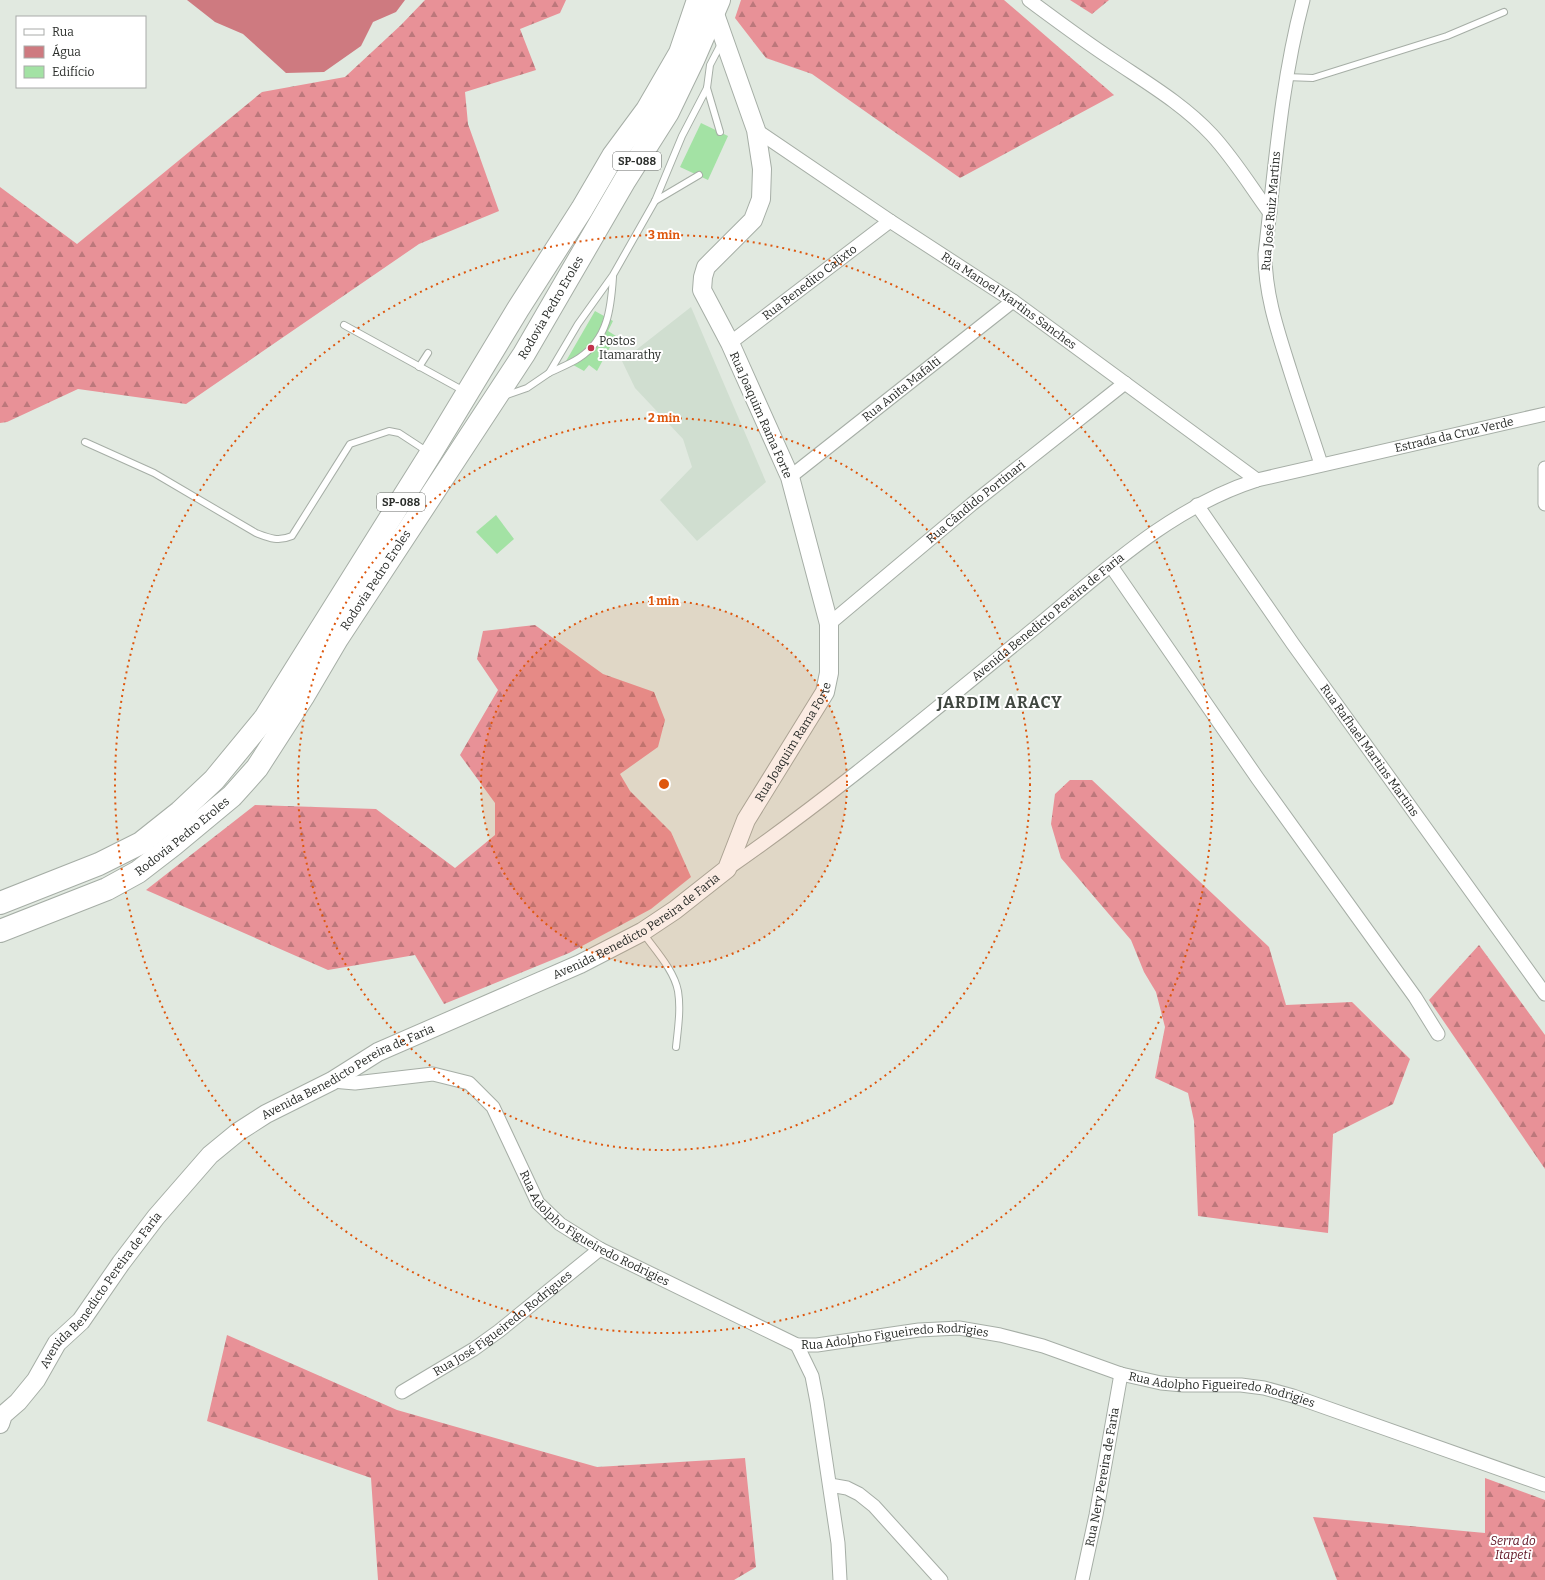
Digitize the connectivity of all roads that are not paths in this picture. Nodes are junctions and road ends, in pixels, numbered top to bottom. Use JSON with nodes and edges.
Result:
{"nodes":[{"id":1,"x":698,"y":0,"type":"edge"},
{"id":2,"x":1028,"y":0,"type":"edge"},
{"id":3,"x":1303,"y":0,"type":"edge"},
{"id":4,"x":717,"y":7,"type":"edge"},
{"id":5,"x":1504,"y":12,"type":"dead end"},
{"id":6,"x":723,"y":38,"type":"junction"},
{"id":7,"x":1286,"y":77,"type":"junction"},
{"id":8,"x":707,"y":88,"type":"junction"},
{"id":9,"x":756,"y":130,"type":"junction"},
{"id":10,"x":720,"y":132,"type":"dead end"},
{"id":11,"x":699,"y":176,"type":"dead end"},
{"id":12,"x":655,"y":201,"type":"junction"},
{"id":13,"x":1270,"y":213,"type":"junction"},
{"id":14,"x":890,"y":221,"type":"junction"},
{"id":15,"x":613,"y":275,"type":"junction"},
{"id":16,"x":1013,"y":301,"type":"junction"},
{"id":17,"x":518,"y":309,"type":"junction"},
{"id":18,"x":546,"y":317,"type":"junction"},
{"id":19,"x":344,"y":325,"type":"dead end"},
{"id":20,"x":730,"y":343,"type":"junction"},
{"id":21,"x":428,"y":353,"type":"dead end"},
{"id":22,"x":419,"y":367,"type":"junction"},
{"id":23,"x":549,"y":373,"type":"junction"},
{"id":24,"x":1125,"y":383,"type":"junction"},
{"id":25,"x":467,"y":393,"type":"junction"},
{"id":26,"x":493,"y":400,"type":"junction"},
{"id":27,"x":1545,"y":414,"type":"edge"},
{"id":28,"x":85,"y":442,"type":"dead end"},
{"id":29,"x":431,"y":453,"type":"junction"},
{"id":30,"x":1363,"y":456,"type":"joint"},
{"id":31,"x":1321,"y":464,"type":"junction"},
{"id":32,"x":1545,"y":468,"type":"edge"},
{"id":33,"x":790,"y":477,"type":"junction"},
{"id":34,"x":1257,"y":480,"type":"junction"},
{"id":35,"x":1545,"y":504,"type":"edge"},
{"id":36,"x":1197,"y":505,"type":"junction"},
{"id":37,"x":1111,"y":566,"type":"junction"},
{"id":38,"x":829,"y":624,"type":"junction"},
{"id":39,"x":727,"y":869,"type":"junction"},
{"id":40,"x":0,"y":903,"type":"edge"},
{"id":41,"x":0,"y":931,"type":"edge"},
{"id":42,"x":642,"y":932,"type":"junction"},
{"id":43,"x":1545,"y":994,"type":"edge"},
{"id":44,"x":1438,"y":1034,"type":"dead end"},
{"id":45,"x":676,"y":1046,"type":"dead end"},
{"id":46,"x":332,"y":1081,"type":"junction"},
{"id":47,"x":600,"y":1250,"type":"junction"},
{"id":48,"x":797,"y":1345,"type":"junction"},
{"id":49,"x":1121,"y":1374,"type":"junction"},
{"id":50,"x":402,"y":1392,"type":"dead end"},
{"id":51,"x":1,"y":1418,"type":"edge"},
{"id":52,"x":830,"y":1485,"type":"junction"},
{"id":53,"x":1545,"y":1485,"type":"edge"},
{"id":54,"x":840,"y":1580,"type":"edge"},
{"id":55,"x":941,"y":1580,"type":"edge"},
{"id":56,"x":1082,"y":1580,"type":"edge"}],
"edges":[{"from":1,"to":17,"type":"highway","name":"Rodovia Pedro Eroles","number":"SP-088"},
{"from":2,"to":13,"type":"street"},
{"from":3,"to":7,"type":"street","name":"Rua José Ruiz Martins"},
{"from":4,"to":6,"type":"main road","name":"Rua Joaquim Rama Forte"},
{"from":4,"to":18,"type":"highway","name":"Rodovia Pedro Eroles","number":"SP-088"},
{"from":5,"to":7,"type":"lane"},
{"from":6,"to":8,"type":"lane"},
{"from":6,"to":9,"type":"main road","name":"Rua Joaquim Rama Forte"},
{"from":7,"to":13,"type":"street","name":"Rua José Ruiz Martins"},
{"from":8,"to":10,"type":"lane"},
{"from":8,"to":12,"type":"lane"},
{"from":9,"to":14,"type":"street","name":"Rua Manoel Martins Sanches"},
{"from":9,"to":20,"type":"main road","name":"Rua Joaquim Rama Forte"},
{"from":11,"to":12,"type":"lane"},
{"from":12,"to":15,"type":"lane"},
{"from":13,"to":31,"type":"street","name":"Rua José Ruiz Martins"},
{"from":14,"to":16,"type":"street","name":"Rua Manoel Martins Sanches"},
{"from":14,"to":20,"type":"street","name":"Rua Benedito Calixto"},
{"from":15,"to":23,"type":"lane"},
{"from":15,"to":23,"type":"lane"},
{"from":16,"to":24,"type":"street","name":"Rua Manoel Martins Sanches"},
{"from":16,"to":33,"type":"street","name":"Rua Anita Mafalti"},
{"from":17,"to":18,"type":"highway"},
{"from":17,"to":25,"type":"highway","name":"Rodovia Pedro Eroles","number":"SP-088"},
{"from":18,"to":26,"type":"highway","name":"Rodovia Pedro Eroles","number":"SP-088"},
{"from":19,"to":22,"type":"lane"},
{"from":20,"to":33,"type":"main road","name":"Rua Joaquim Rama Forte"},
{"from":21,"to":22,"type":"lane"},
{"from":22,"to":25,"type":"lane"},
{"from":23,"to":26,"type":"lane"},
{"from":24,"to":34,"type":"street","name":"Rua Manoel Martins Sanches"},
{"from":24,"to":38,"type":"street","name":"Rua Cândido Portinari"},
{"from":25,"to":29,"type":"highway","name":"Rodovia Pedro Eroles","number":"SP-088"},
{"from":26,"to":41,"type":"highway","name":"Rodovia Pedro Eroles","number":"SP-088"},
{"from":27,"to":30,"type":"street","name":"Estrada da Cruz Verde"},
{"from":28,"to":29,"type":"lane"},
{"from":29,"to":40,"type":"highway","name":"Rodovia Pedro Eroles","number":"SP-088"},
{"from":30,"to":31,"type":"street","name":"Avenida Benedicto Pereira de Faria"},
{"from":31,"to":34,"type":"street","name":"Avenida Benedicto Pereira de Faria"},
{"from":32,"to":35,"type":"street"},
{"from":33,"to":38,"type":"main road","name":"Rua Joaquim Rama Forte"},
{"from":34,"to":36,"type":"street","name":"Avenida Benedicto Pereira de Faria"},
{"from":36,"to":37,"type":"street","name":"Avenida Benedicto Pereira de Faria"},
{"from":36,"to":43,"type":"street","name":"Rua Rafhael Martins Martins"},
{"from":37,"to":39,"type":"street","name":"Avenida Benedicto Pereira de Faria"},
{"from":37,"to":44,"type":"street"},
{"from":38,"to":39,"type":"main road","name":"Rua Joaquim Rama Forte"},
{"from":39,"to":42,"type":"main road","name":"Avenida Benedicto Pereira de Faria"},
{"from":42,"to":45,"type":"lane"},
{"from":42,"to":46,"type":"main road","name":"Avenida Benedicto Pereira de Faria"},
{"from":46,"to":47,"type":"street","name":"Rua Adolpho Figueiredo Rodrigies"},
{"from":46,"to":51,"type":"main road","name":"Avenida Benedicto Pereira de Faria"},
{"from":47,"to":48,"type":"street","name":"Rua Adolpho Figueiredo Rodrigies"},
{"from":47,"to":50,"type":"street","name":"Rua José Figueiredo Rodrigues"},
{"from":48,"to":49,"type":"street","name":"Rua Adolpho Figueiredo Rodrigies"},
{"from":48,"to":52,"type":"street"},
{"from":49,"to":53,"type":"street","name":"Rua Adolpho Figueiredo Rodrigies"},
{"from":49,"to":56,"type":"street","name":"Rua Nery Pereira de Faria"},
{"from":52,"to":54,"type":"street"},
{"from":52,"to":55,"type":"street"}]}
